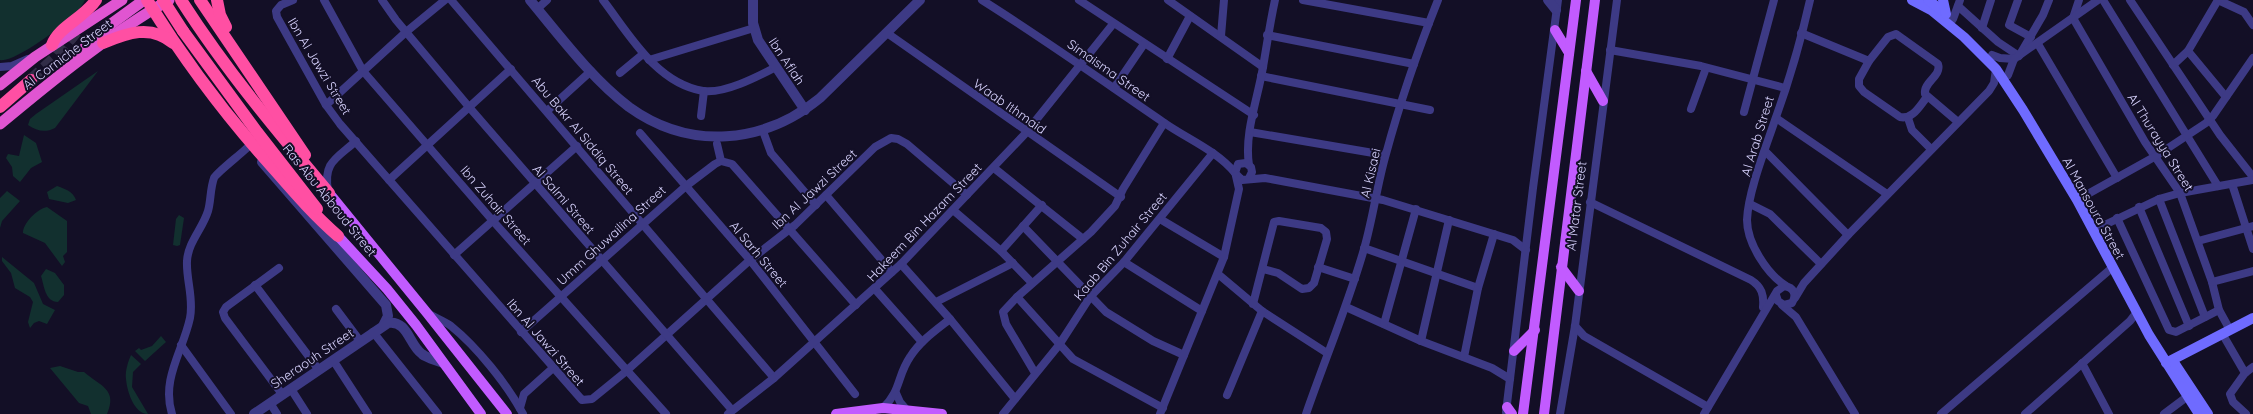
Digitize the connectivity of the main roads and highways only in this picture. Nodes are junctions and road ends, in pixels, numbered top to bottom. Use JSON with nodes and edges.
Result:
{"nodes":[{"id":1,"x":96,"y":0,"type":"edge"},
{"id":2,"x":122,"y":0,"type":"edge"},
{"id":3,"x":144,"y":0,"type":"edge"},
{"id":4,"x":163,"y":0,"type":"edge"},
{"id":5,"x":169,"y":0,"type":"edge"},
{"id":6,"x":181,"y":0,"type":"edge"},
{"id":7,"x":200,"y":0,"type":"edge"},
{"id":8,"x":217,"y":0,"type":"edge"},
{"id":9,"x":1576,"y":0,"type":"edge"},
{"id":10,"x":1595,"y":0,"type":"edge"},
{"id":11,"x":1912,"y":0,"type":"edge"},
{"id":12,"x":151,"y":3,"type":"edge"},
{"id":13,"x":1932,"y":3,"type":"edge"},
{"id":14,"x":1555,"y":30,"type":"road end"},
{"id":15,"x":103,"y":42,"type":"junction"},
{"id":16,"x":52,"y":45,"type":"junction"},
{"id":17,"x":1569,"y":53,"type":"junction"},
{"id":18,"x":184,"y":54,"type":"junction"},
{"id":19,"x":1586,"y":71,"type":"junction"},
{"id":20,"x":56,"y":77,"type":"junction"},
{"id":21,"x":31,"y":80,"type":"tunnel mouth"},
{"id":22,"x":0,"y":85,"type":"edge"},
{"id":23,"x":1603,"y":101,"type":"road end"},
{"id":24,"x":271,"y":106,"type":"junction"},
{"id":25,"x":0,"y":107,"type":"edge"},
{"id":26,"x":2023,"y":110,"type":"junction"},
{"id":27,"x":0,"y":124,"type":"edge"},
{"id":28,"x":329,"y":194,"type":"junction"},
{"id":29,"x":338,"y":236,"type":"junction"},
{"id":30,"x":1561,"y":266,"type":"junction"},
{"id":31,"x":1579,"y":291,"type":"road end"},
{"id":32,"x":2253,"y":318,"type":"edge"},
{"id":33,"x":1535,"y":330,"type":"junction"},
{"id":34,"x":1514,"y":351,"type":"road end"},
{"id":35,"x":2171,"y":364,"type":"junction"},
{"id":36,"x":2191,"y":397,"type":"junction"},
{"id":37,"x":481,"y":414,"type":"edge"},
{"id":38,"x":507,"y":414,"type":"edge"},
{"id":39,"x":836,"y":414,"type":"edge"},
{"id":40,"x":942,"y":414,"type":"edge"},
{"id":41,"x":1523,"y":414,"type":"edge"},
{"id":42,"x":1544,"y":414,"type":"edge"},
{"id":43,"x":2199,"y":414,"type":"edge"},
{"id":44,"x":2208,"y":414,"type":"edge"}],
"edges":[{"from":1,"to":16,"type":"highway"},
{"from":2,"to":16,"type":"highway","name":"Al Corniche Street"},
{"from":3,"to":20,"type":"highway"},
{"from":4,"to":29,"type":"highway","name":"Ras Abu Abboud Street","bridge":true},
{"from":5,"to":12,"type":"highway","name":"Al Corniche Street"},
{"from":6,"to":28,"type":"highway","name":"Ras Abu Abboud Street"},
{"from":7,"to":24,"type":"highway"},
{"from":8,"to":24,"type":"highway"},
{"from":9,"to":17,"type":"main road","name":"Al Matar Street"},
{"from":10,"to":19,"type":"main road","name":"Al Matar Street"},
{"from":11,"to":13,"type":"main road","name":"Al Mansoura Street"},
{"from":12,"to":15,"type":"highway","name":"Al Corniche Street"},
{"from":12,"to":18,"type":"highway"},
{"from":13,"to":26,"type":"main road","name":"Al Mansoura Street"},
{"from":13,"to":26,"type":"main road","name":"Al Mansoura Street"},
{"from":14,"to":17,"type":"main road"},
{"from":15,"to":18,"type":"highway"},
{"from":15,"to":20,"type":"highway","name":"Al Corniche Street"},
{"from":16,"to":22,"type":"highway","name":"Al Corniche Street"},
{"from":17,"to":33,"type":"main road","name":"Al Matar Street"},
{"from":18,"to":29,"type":"highway"},
{"from":19,"to":23,"type":"main road"},
{"from":19,"to":30,"type":"main road","name":"Al Matar Street"},
{"from":20,"to":27,"type":"highway","name":"Al Corniche Street"},
{"from":21,"to":25,"type":"highway"},
{"from":24,"to":28,"type":"highway"},
{"from":26,"to":35,"type":"main road","name":"Al Mansoura Street"},
{"from":28,"to":38,"type":"main road","name":"Ras Abu Abboud Street"},
{"from":29,"to":37,"type":"main road","name":"Ras Abu Abboud Street"},
{"from":30,"to":31,"type":"main road"},
{"from":30,"to":42,"type":"main road","name":"Al Matar Street"},
{"from":32,"to":35,"type":"main road"},
{"from":33,"to":34,"type":"main road"},
{"from":33,"to":41,"type":"main road","name":"Al Matar Street"},
{"from":35,"to":36,"type":"main road","name":"Al Mansoura Street"},
{"from":36,"to":43,"type":"main road","name":"Al Mansoura Street"},
{"from":36,"to":44,"type":"main road","name":"Al Mansoura Street"},
{"from":39,"to":40,"type":"main road"}]}
